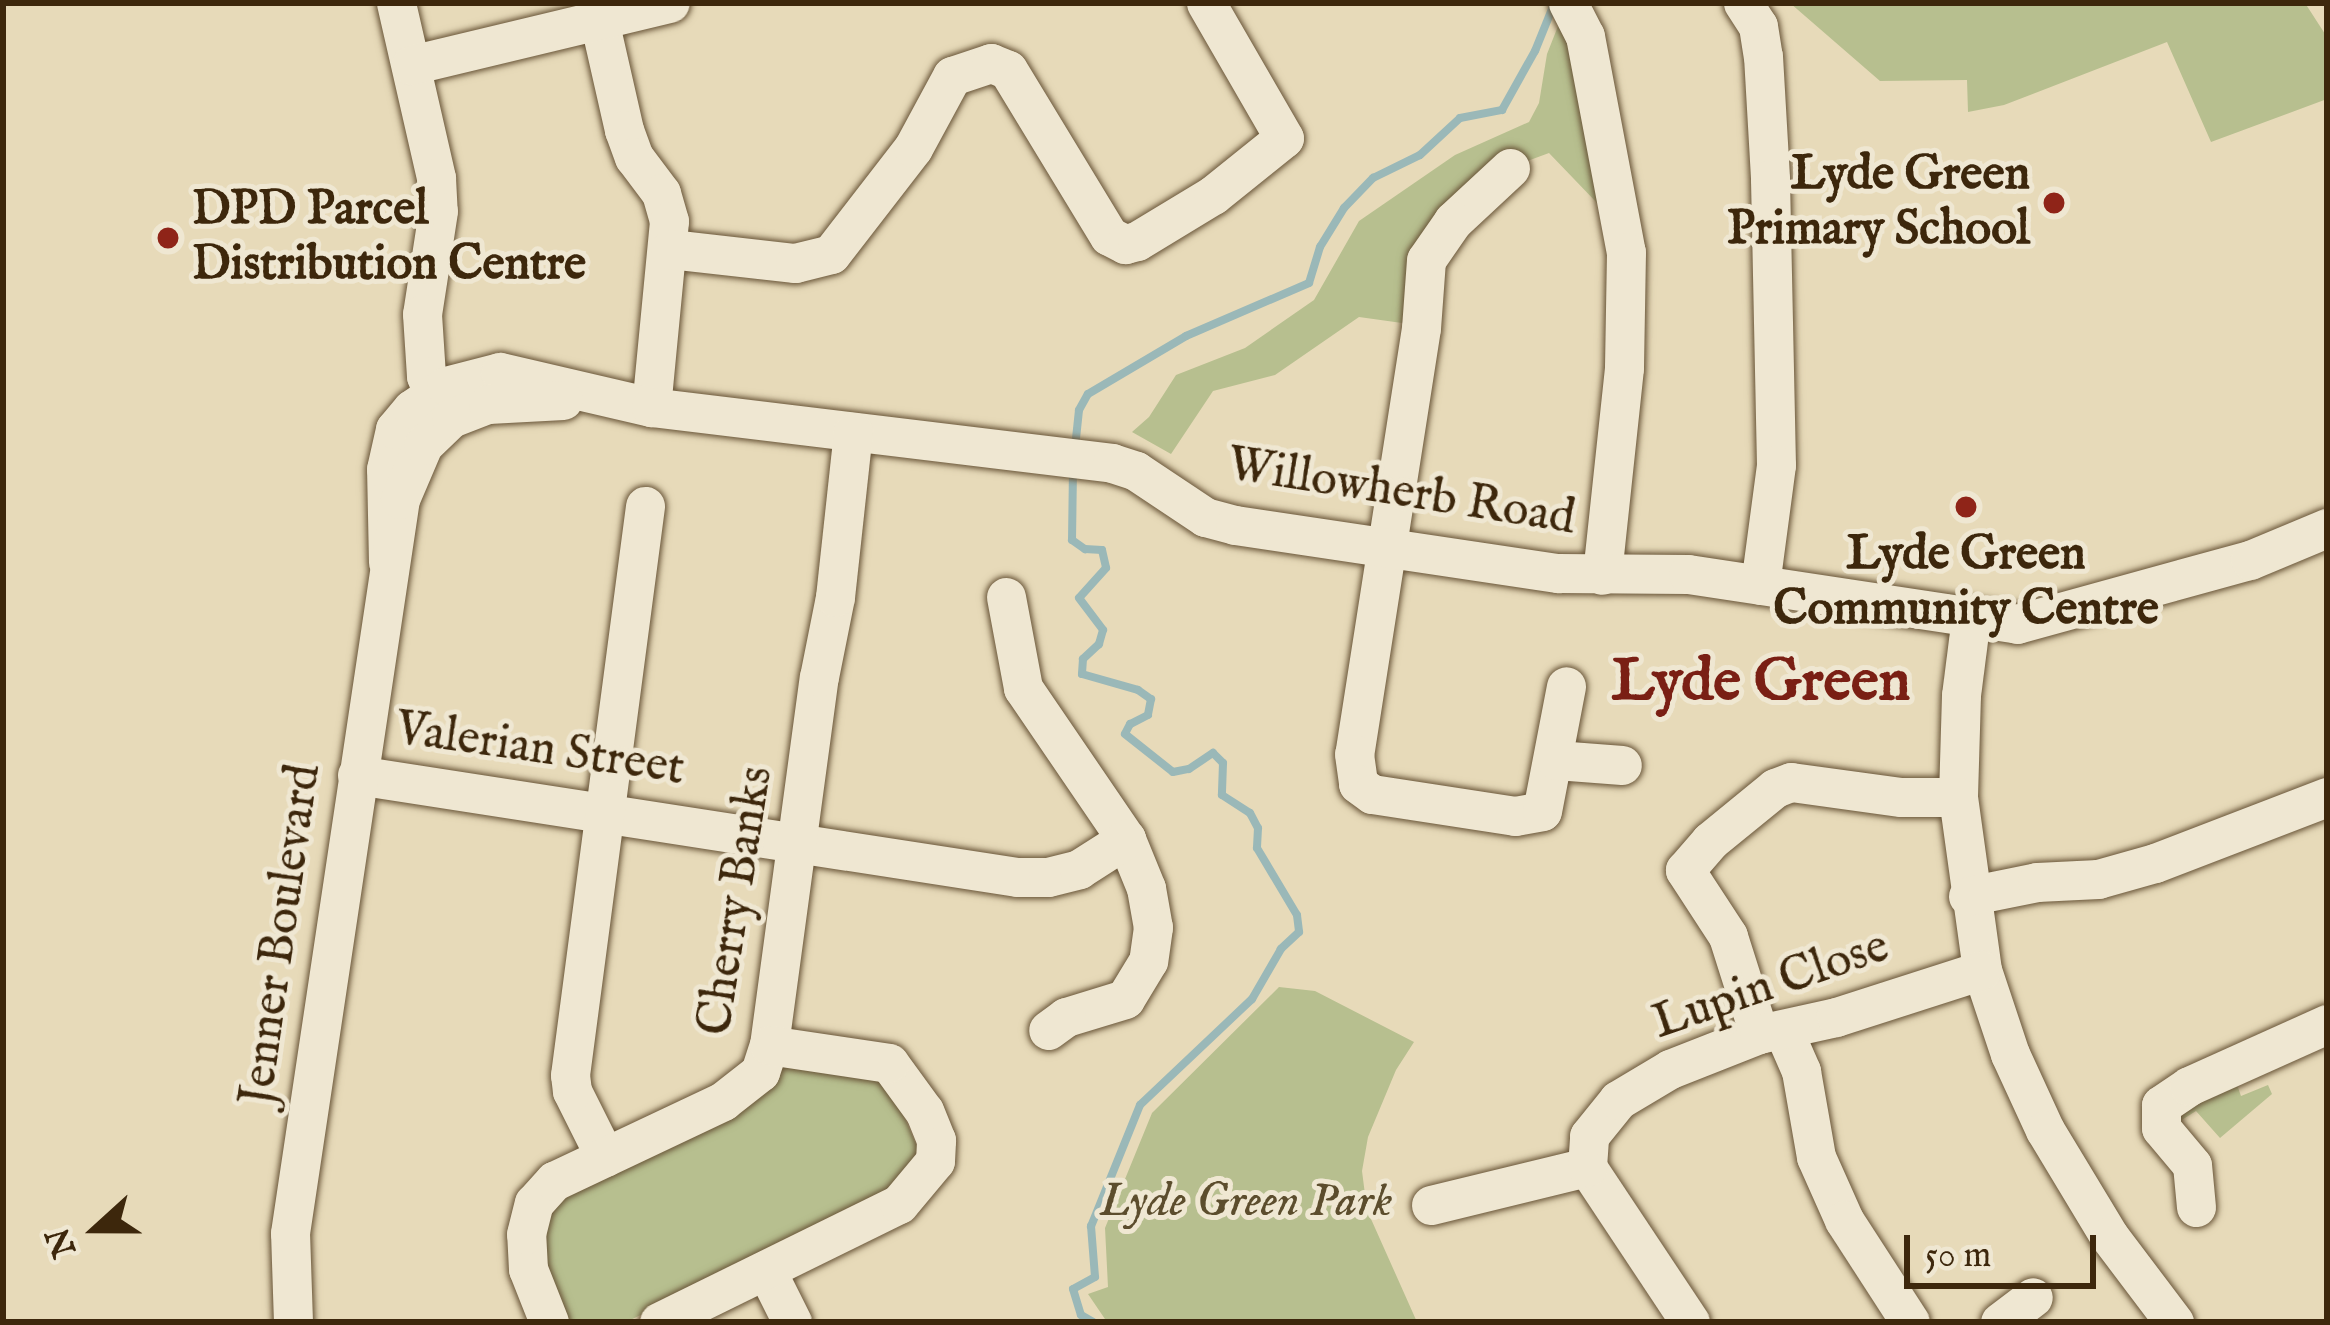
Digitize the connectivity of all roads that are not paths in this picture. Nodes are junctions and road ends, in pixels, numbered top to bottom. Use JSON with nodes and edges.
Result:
{"nodes":[{"id":1,"x":396,"y":3,"type":"edge"},
{"id":2,"x":670,"y":3,"type":"edge"},
{"id":3,"x":1206,"y":3,"type":"edge"},
{"id":4,"x":1743,"y":3,"type":"edge"},
{"id":5,"x":1568,"y":4,"type":"edge"},
{"id":6,"x":599,"y":20,"type":"junction"},
{"id":7,"x":411,"y":64,"type":"junction"},
{"id":8,"x":1510,"y":168,"type":"dead end"},
{"id":9,"x":670,"y":249,"type":"junction"},
{"id":10,"x":454,"y":400,"type":"junction"},
{"id":11,"x":651,"y":407,"type":"junction"},
{"id":12,"x":853,"y":432,"type":"junction"},
{"id":13,"x":645,"y":506,"type":"dead end"},
{"id":14,"x":2327,"y":528,"type":"edge"},
{"id":15,"x":1386,"y":549,"type":"junction"},
{"id":16,"x":1602,"y":575,"type":"junction"},
{"id":17,"x":1760,"y":585,"type":"junction"},
{"id":18,"x":1006,"y":597,"type":"dead end"},
{"id":19,"x":1971,"y":617,"type":"junction"},
{"id":20,"x":1567,"y":686,"type":"dead end"},
{"id":21,"x":1556,"y":760,"type":"junction"},
{"id":22,"x":1622,"y":765,"type":"dead end"},
{"id":23,"x":357,"y":775,"type":"junction"},
{"id":24,"x":1958,"y":797,"type":"junction"},
{"id":25,"x":2327,"y":797,"type":"edge"},
{"id":26,"x":603,"y":809,"type":"junction"},
{"id":27,"x":1126,"y":839,"type":"junction"},
{"id":28,"x":798,"y":841,"type":"junction"},
{"id":29,"x":1968,"y":896,"type":"junction"},
{"id":30,"x":1982,"y":970,"type":"junction"},
{"id":31,"x":2327,"y":1024,"type":"edge"},
{"id":32,"x":1048,"y":1030,"type":"dead end"},
{"id":33,"x":1771,"y":1033,"type":"junction"},
{"id":34,"x":769,"y":1046,"type":"junction"},
{"id":35,"x":605,"y":1157,"type":"junction"},
{"id":36,"x":1588,"y":1167,"type":"junction"},
{"id":37,"x":1431,"y":1205,"type":"dead end"},
{"id":38,"x":2196,"y":1207,"type":"dead end"},
{"id":39,"x":766,"y":1270,"type":"junction"},
{"id":40,"x":2033,"y":1297,"type":"dead end"},
{"id":41,"x":293,"y":1322,"type":"edge"},
{"id":42,"x":549,"y":1322,"type":"edge"},
{"id":43,"x":659,"y":1322,"type":"edge"},
{"id":44,"x":792,"y":1322,"type":"edge"},
{"id":45,"x":1690,"y":1322,"type":"edge"},
{"id":46,"x":1910,"y":1322,"type":"edge"},
{"id":47,"x":2000,"y":1322,"type":"edge"},
{"id":48,"x":2174,"y":1322,"type":"edge"}],
"edges":[{"from":1,"to":7,"type":"street"},
{"from":2,"to":6,"type":"street"},
{"from":3,"to":9,"type":"street"},
{"from":4,"to":17,"type":"street"},
{"from":5,"to":16,"type":"street"},
{"from":6,"to":7,"type":"street"},
{"from":6,"to":9,"type":"street"},
{"from":7,"to":10,"type":"street"},
{"from":8,"to":15,"type":"street"},
{"from":9,"to":11,"type":"street"},
{"from":10,"to":11,"type":"street","name":"Willowherb Road"},
{"from":10,"to":23,"type":"street","name":"Jenner Boulevard"},
{"from":11,"to":12,"type":"street","name":"Willowherb Road"},
{"from":12,"to":15,"type":"street","name":"Willowherb Road"},
{"from":12,"to":28,"type":"street","name":"Cherry Banks"},
{"from":13,"to":26,"type":"street"},
{"from":14,"to":19,"type":"street","name":"Willowherb Road"},
{"from":15,"to":16,"type":"street","name":"Willowherb Road"},
{"from":15,"to":21,"type":"street"},
{"from":16,"to":17,"type":"street","name":"Willowherb Road"},
{"from":17,"to":19,"type":"street","name":"Willowherb Road"},
{"from":18,"to":27,"type":"street"},
{"from":19,"to":24,"type":"street"},
{"from":20,"to":21,"type":"street"},
{"from":21,"to":22,"type":"street"},
{"from":23,"to":26,"type":"street","name":"Valerian Street"},
{"from":23,"to":41,"type":"street","name":"Jenner Boulevard"},
{"from":24,"to":29,"type":"street"},
{"from":24,"to":33,"type":"street"},
{"from":25,"to":29,"type":"street"},
{"from":26,"to":28,"type":"street","name":"Valerian Street"},
{"from":26,"to":35,"type":"street"},
{"from":27,"to":28,"type":"street","name":"Valerian Street"},
{"from":27,"to":32,"type":"street"},
{"from":28,"to":34,"type":"street","name":"Cherry Banks"},
{"from":29,"to":30,"type":"street"},
{"from":30,"to":33,"type":"street","name":"Lupin Close"},
{"from":30,"to":48,"type":"street"},
{"from":31,"to":38,"type":"street"},
{"from":33,"to":36,"type":"street","name":"Lupin Close"},
{"from":33,"to":46,"type":"street"},
{"from":34,"to":35,"type":"street","name":"Cherry Banks"},
{"from":34,"to":39,"type":"street"},
{"from":35,"to":42,"type":"street","name":"Cherry Banks"},
{"from":36,"to":37,"type":"street"},
{"from":36,"to":45,"type":"street"},
{"from":39,"to":43,"type":"street"},
{"from":39,"to":44,"type":"street"},
{"from":40,"to":47,"type":"street"}]}
